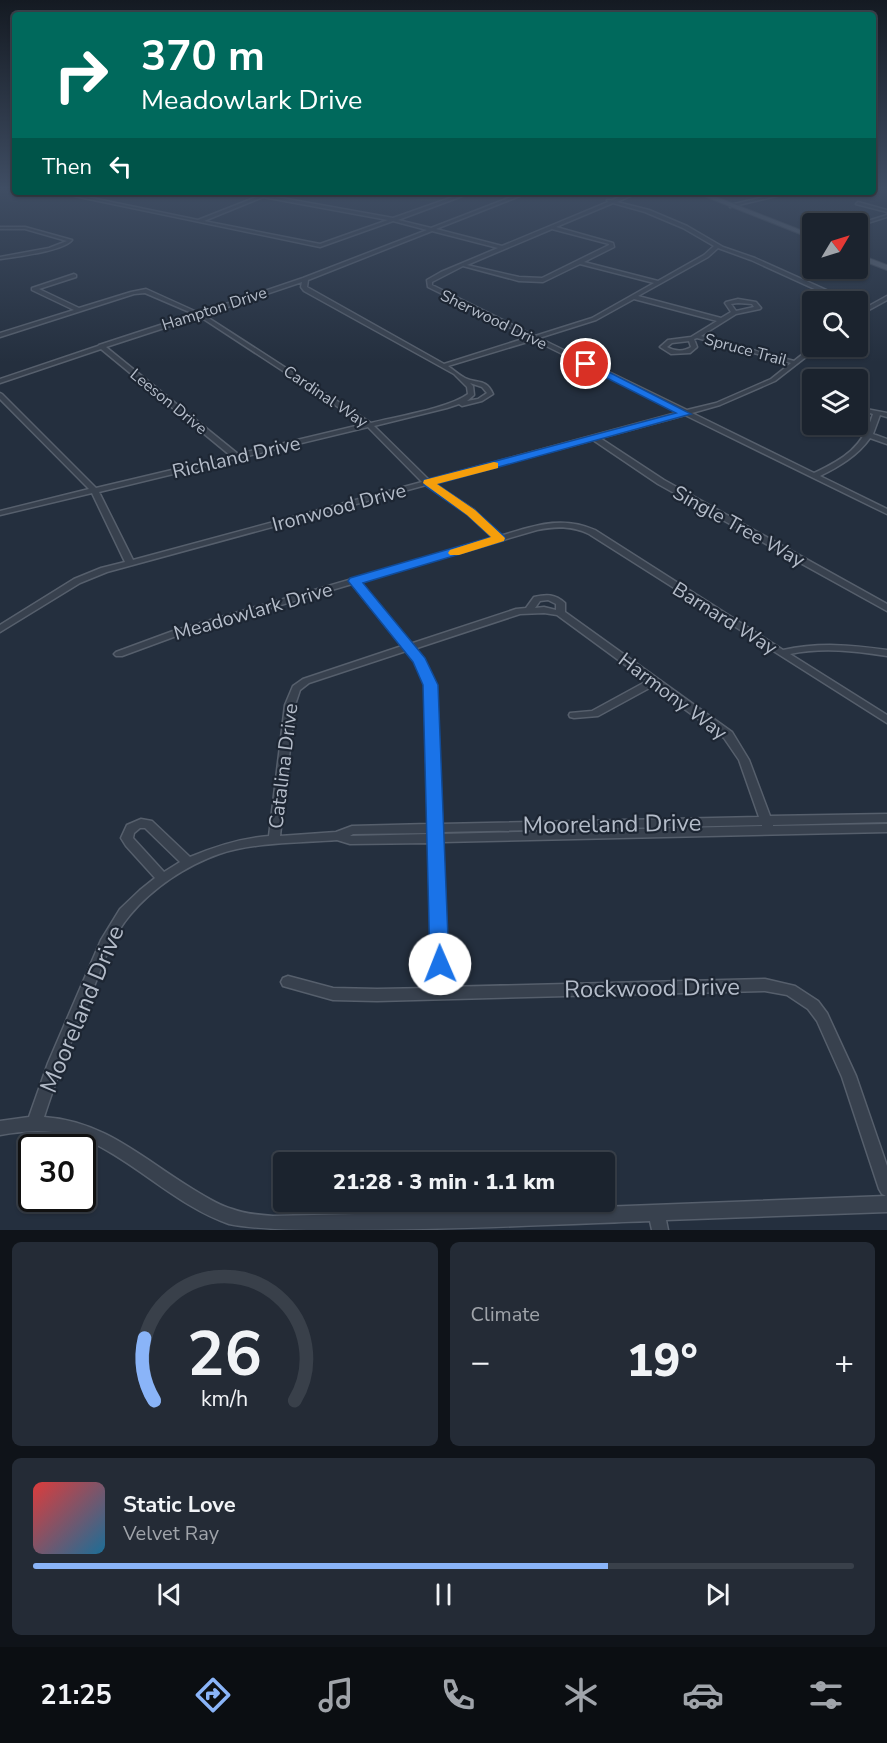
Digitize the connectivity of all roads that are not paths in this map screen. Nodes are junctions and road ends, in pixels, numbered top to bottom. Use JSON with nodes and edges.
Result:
{"nodes":[{"id":1,"x":58,"y":246,"type":"edge"},
{"id":2,"x":389,"y":246,"type":"edge"},
{"id":3,"x":497,"y":246,"type":"edge"},
{"id":4,"x":507,"y":246,"type":"edge"},
{"id":5,"x":611,"y":246,"type":"edge"},
{"id":6,"x":717,"y":246,"type":"edge"},
{"id":7,"x":718,"y":246,"type":"edge"},
{"id":8,"x":503,"y":248,"type":"junction"},
{"id":9,"x":0,"y":249,"type":"edge"},
{"id":10,"x":710,"y":254,"type":"junction"},
{"id":11,"x":739,"y":254,"type":"junction"},
{"id":12,"x":3,"y":257,"type":"edge"},
{"id":13,"x":868,"y":260,"type":"edge"},
{"id":14,"x":582,"y":263,"type":"junction"},
{"id":15,"x":463,"y":265,"type":"junction"},
{"id":16,"x":887,"y":268,"type":"edge"},
{"id":17,"x":74,"y":276,"type":"dead end"},
{"id":18,"x":305,"y":279,"type":"junction"},
{"id":19,"x":660,"y":283,"type":"junction"},
{"id":20,"x":276,"y":287,"type":"junction"},
{"id":21,"x":306,"y":290,"type":"junction"},
{"id":22,"x":824,"y":291,"type":"edge"},
{"id":23,"x":887,"y":296,"type":"edge"},
{"id":24,"x":634,"y":297,"type":"junction"},
{"id":25,"x":868,"y":305,"type":"edge"},
{"id":26,"x":79,"y":310,"type":"junction"},
{"id":27,"x":197,"y":313,"type":"junction"},
{"id":28,"x":734,"y":313,"type":"dead end"},
{"id":29,"x":721,"y":320,"type":"junction"},
{"id":30,"x":0,"y":335,"type":"edge"},
{"id":31,"x":534,"y":338,"type":"junction"},
{"id":32,"x":101,"y":346,"type":"junction"},
{"id":33,"x":803,"y":357,"type":"edge"},
{"id":34,"x":796,"y":363,"type":"junction"},
{"id":35,"x":443,"y":366,"type":"junction"},
{"id":36,"x":464,"y":379,"type":"junction"},
{"id":37,"x":0,"y":381,"type":"edge"},
{"id":38,"x":0,"y":395,"type":"edge"},
{"id":39,"x":452,"y":405,"type":"junction"},
{"id":40,"x":868,"y":410,"type":"edge"},
{"id":41,"x":877,"y":413,"type":"junction"},
{"id":42,"x":686,"y":414,"type":"junction"},
{"id":43,"x":887,"y":415,"type":"edge"},
{"id":44,"x":370,"y":425,"type":"junction"},
{"id":45,"x":870,"y":435,"type":"junction"},
{"id":46,"x":595,"y":438,"type":"junction"},
{"id":47,"x":887,"y":442,"type":"edge"},
{"id":48,"x":237,"y":457,"type":"junction"},
{"id":49,"x":814,"y":476,"type":"junction"},
{"id":50,"x":428,"y":483,"type":"junction"},
{"id":51,"x":94,"y":490,"type":"junction"},
{"id":52,"x":887,"y":512,"type":"edge"},
{"id":53,"x":0,"y":513,"type":"edge"},
{"id":54,"x":561,"y":523,"type":"joint"},
{"id":55,"x":499,"y":538,"type":"junction"},
{"id":56,"x":130,"y":563,"type":"junction"},
{"id":57,"x":354,"y":581,"type":"junction"},
{"id":58,"x":887,"y":608,"type":"edge"},
{"id":59,"x":529,"y":610,"type":"joint"},
{"id":60,"x":0,"y":629,"type":"edge"},
{"id":61,"x":409,"y":648,"type":"junction"},
{"id":62,"x":782,"y":653,"type":"junction"},
{"id":63,"x":887,"y":653,"type":"edge"},
{"id":64,"x":119,"y":654,"type":"dead end"},
{"id":65,"x":654,"y":681,"type":"junction"},
{"id":66,"x":574,"y":715,"type":"dead end"},
{"id":67,"x":887,"y":720,"type":"edge"},
{"id":68,"x":887,"y":818,"type":"edge"},
{"id":69,"x":768,"y":825,"type":"junction"},
{"id":70,"x":887,"y":828,"type":"edge"},
{"id":71,"x":435,"y":833,"type":"junction"},
{"id":72,"x":274,"y":840,"type":"junction"},
{"id":73,"x":188,"y":862,"type":"junction"},
{"id":74,"x":162,"y":878,"type":"junction"},
{"id":75,"x":288,"y":982,"type":"dead end"},
{"id":76,"x":438,"y":993,"type":"junction"},
{"id":77,"x":34,"y":1123,"type":"junction"},
{"id":78,"x":0,"y":1128,"type":"edge"},
{"id":79,"x":887,"y":1189,"type":"edge"},
{"id":80,"x":887,"y":1204,"type":"edge"},
{"id":81,"x":657,"y":1213,"type":"junction"},
{"id":82,"x":660,"y":1230,"type":"edge"}],
"edges":[{"from":1,"to":12,"type":"street"},
{"from":2,"to":18,"type":"street","name":"Hampton Drive"},
{"from":3,"to":8,"type":"street"},
{"from":4,"to":8,"type":"street","name":"Sherwood Drive"},
{"from":5,"to":14,"type":"street"},
{"from":6,"to":10,"type":"street"},
{"from":7,"to":11,"type":"street"},
{"from":8,"to":15,"type":"street","name":"Sherwood Drive"},
{"from":9,"to":12,"type":"street"},
{"from":10,"to":11,"type":"street"},
{"from":10,"to":19,"type":"street"},
{"from":11,"to":22,"type":"street"},
{"from":13,"to":16,"type":"main road"},
{"from":14,"to":15,"type":"street"},
{"from":14,"to":19,"type":"street"},
{"from":15,"to":31,"type":"street","name":"Sherwood Drive"},
{"from":17,"to":26,"type":"street"},
{"from":18,"to":20,"type":"street","name":"Hampton Drive"},
{"from":18,"to":21,"type":"street"},
{"from":19,"to":24,"type":"street"},
{"from":20,"to":21,"type":"street"},
{"from":20,"to":27,"type":"street","name":"Hampton Drive"},
{"from":21,"to":35,"type":"street"},
{"from":23,"to":25,"type":"street"},
{"from":24,"to":29,"type":"street","name":"Spruce Trail"},
{"from":24,"to":31,"type":"street"},
{"from":26,"to":27,"type":"street","name":"Cardinal Way"},
{"from":26,"to":30,"type":"street","name":"Cardinal Way"},
{"from":27,"to":32,"type":"street","name":"Hampton Drive"},
{"from":27,"to":44,"type":"street","name":"Cardinal Way"},
{"from":28,"to":29,"type":"street"},
{"from":29,"to":34,"type":"street","name":"Spruce Trail"},
{"from":31,"to":35,"type":"street"},
{"from":31,"to":42,"type":"street","name":"Sherwood Drive"},
{"from":32,"to":37,"type":"street","name":"Hampton Drive"},
{"from":32,"to":48,"type":"street","name":"Leeson Drive"},
{"from":33,"to":34,"type":"street","name":"Ironwood Drive"},
{"from":34,"to":42,"type":"street","name":"Ironwood Drive"},
{"from":35,"to":36,"type":"street"},
{"from":36,"to":39,"type":"street","name":"Richland Drive"},
{"from":36,"to":39,"type":"street"},
{"from":38,"to":51,"type":"street"},
{"from":39,"to":44,"type":"street","name":"Richland Drive"},
{"from":40,"to":41,"type":"street"},
{"from":41,"to":43,"type":"street"},
{"from":41,"to":45,"type":"street"},
{"from":42,"to":46,"type":"street","name":"Ironwood Drive"},
{"from":42,"to":49,"type":"street","name":"Sherwood Drive"},
{"from":44,"to":48,"type":"street","name":"Richland Drive"},
{"from":44,"to":50,"type":"street","name":"Cardinal Way"},
{"from":45,"to":47,"type":"street"},
{"from":45,"to":49,"type":"street"},
{"from":46,"to":50,"type":"street","name":"Ironwood Drive"},
{"from":46,"to":58,"type":"street","name":"Single Tree Way"},
{"from":48,"to":51,"type":"street","name":"Richland Drive"},
{"from":49,"to":52,"type":"street","name":"Sherwood Drive"},
{"from":50,"to":55,"type":"street","name":"Cardinal Way"},
{"from":50,"to":56,"type":"street","name":"Ironwood Drive"},
{"from":51,"to":53,"type":"street","name":"Richland Drive"},
{"from":51,"to":56,"type":"street"},
{"from":54,"to":55,"type":"street","name":"Meadowlark Drive"},
{"from":54,"to":62,"type":"street","name":"Barnard Way"},
{"from":55,"to":57,"type":"street","name":"Meadowlark Drive"},
{"from":56,"to":60,"type":"street","name":"Ironwood Drive"},
{"from":57,"to":61,"type":"street"},
{"from":57,"to":64,"type":"street","name":"Meadowlark Drive"},
{"from":59,"to":61,"type":"street","name":"Catalina Drive"},
{"from":59,"to":65,"type":"street","name":"Harmony Way"},
{"from":61,"to":71,"type":"street"},
{"from":61,"to":72,"type":"street","name":"Catalina Drive"},
{"from":62,"to":63,"type":"street"},
{"from":62,"to":67,"type":"street","name":"Barnard Way"},
{"from":65,"to":66,"type":"street"},
{"from":65,"to":69,"type":"street","name":"Harmony Way"},
{"from":68,"to":69,"type":"street","name":"Mooreland Drive"},
{"from":69,"to":70,"type":"street","name":"Mooreland Drive"},
{"from":69,"to":71,"type":"street","name":"Mooreland Drive"},
{"from":71,"to":72,"type":"street","name":"Mooreland Drive"},
{"from":71,"to":76,"type":"street"},
{"from":72,"to":73,"type":"street","name":"Mooreland Drive"},
{"from":73,"to":74,"type":"street","name":"Mooreland Drive"},
{"from":73,"to":74,"type":"street"},
{"from":74,"to":77,"type":"street","name":"Mooreland Drive"},
{"from":75,"to":76,"type":"street","name":"Rockwood Drive"},
{"from":76,"to":79,"type":"street","name":"Rockwood Drive"},
{"from":77,"to":78,"type":"street"},
{"from":77,"to":81,"type":"street"},
{"from":80,"to":81,"type":"street"},
{"from":81,"to":82,"type":"street"}]}
